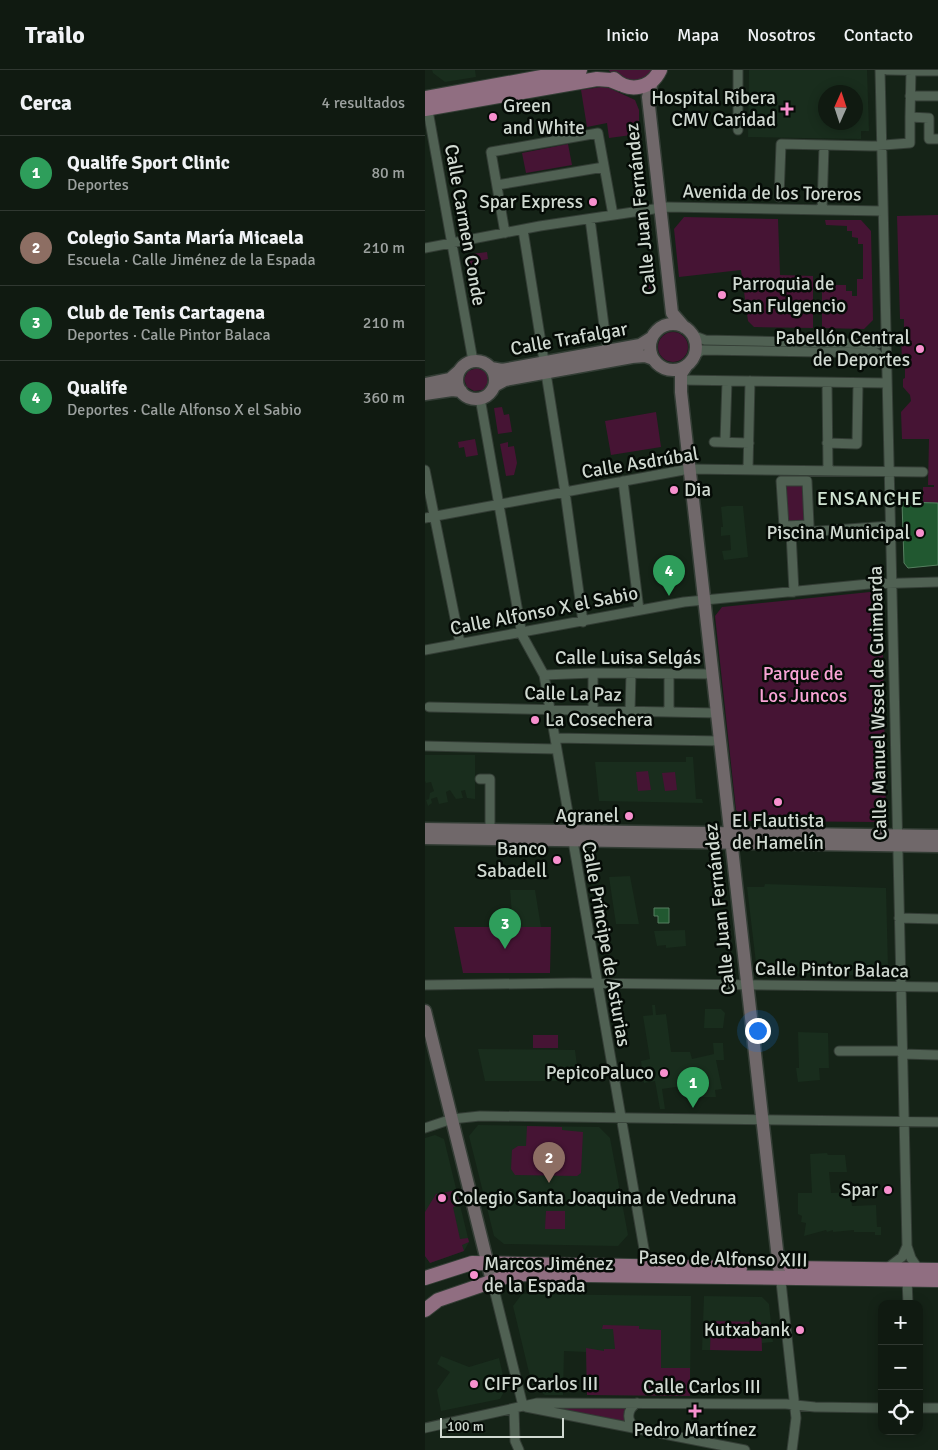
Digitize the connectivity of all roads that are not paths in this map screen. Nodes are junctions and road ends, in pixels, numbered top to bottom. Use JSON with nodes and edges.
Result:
{"nodes":[{"id":1,"x":580,"y":70,"type":"edge"},
{"id":2,"x":609,"y":70,"type":"edge"},
{"id":3,"x":738,"y":70,"type":"edge"},
{"id":4,"x":880,"y":70,"type":"edge"},
{"id":5,"x":887,"y":70,"type":"edge"},
{"id":6,"x":911,"y":71,"type":"edge"},
{"id":7,"x":938,"y":71,"type":"edge"},
{"id":8,"x":658,"y":74,"type":"edge"},
{"id":9,"x":619,"y":84,"type":"junction"},
{"id":10,"x":910,"y":96,"type":"junction"},
{"id":11,"x":938,"y":96,"type":"edge"},
{"id":12,"x":426,"y":102,"type":"edge"},
{"id":13,"x":910,"y":118,"type":"junction"},
{"id":14,"x":933,"y":118,"type":"edge"},
{"id":15,"x":737,"y":130,"type":"dead end"},
{"id":16,"x":933,"y":139,"type":"edge"},
{"id":17,"x":823,"y":144,"type":"junction"},
{"id":18,"x":881,"y":144,"type":"junction"},
{"id":19,"x":605,"y":168,"type":"junction"},
{"id":20,"x":497,"y":185,"type":"junction"},
{"id":21,"x":779,"y":197,"type":"dead end"},
{"id":22,"x":660,"y":208,"type":"junction"},
{"id":23,"x":822,"y":210,"type":"junction"},
{"id":24,"x":883,"y":211,"type":"junction"},
{"id":25,"x":613,"y":215,"type":"junction"},
{"id":26,"x":590,"y":219,"type":"junction"},
{"id":27,"x":523,"y":230,"type":"junction"},
{"id":28,"x":505,"y":233,"type":"junction"},
{"id":29,"x":452,"y":243,"type":"junction"},
{"id":30,"x":425,"y":248,"type":"edge"},
{"id":31,"x":688,"y":331,"type":"junction"},
{"id":32,"x":886,"y":334,"type":"junction"},
{"id":33,"x":651,"y":338,"type":"junction"},
{"id":34,"x":609,"y":356,"type":"junction"},
{"id":35,"x":653,"y":359,"type":"junction"},
{"id":36,"x":473,"y":361,"type":"junction"},
{"id":37,"x":690,"y":361,"type":"junction"},
{"id":38,"x":887,"y":364,"type":"junction"},
{"id":39,"x":491,"y":368,"type":"junction"},
{"id":40,"x":544,"y":368,"type":"junction"},
{"id":41,"x":459,"y":371,"type":"junction"},
{"id":42,"x":680,"y":380,"type":"junction"},
{"id":43,"x":727,"y":381,"type":"junction"},
{"id":44,"x":750,"y":381,"type":"junction"},
{"id":45,"x":827,"y":383,"type":"junction"},
{"id":46,"x":858,"y":383,"type":"junction"},
{"id":47,"x":425,"y":384,"type":"edge"},
{"id":48,"x":887,"y":384,"type":"junction"},
{"id":49,"x":494,"y":386,"type":"junction"},
{"id":50,"x":461,"y":391,"type":"junction"},
{"id":51,"x":425,"y":394,"type":"edge"},
{"id":52,"x":480,"y":398,"type":"junction"},
{"id":53,"x":714,"y":442,"type":"dead end"},
{"id":54,"x":725,"y":442,"type":"junction"},
{"id":55,"x":749,"y":443,"type":"junction"},
{"id":56,"x":827,"y":443,"type":"junction"},
{"id":57,"x":689,"y":469,"type":"junction"},
{"id":58,"x":748,"y":469,"type":"junction"},
{"id":59,"x":425,"y":470,"type":"edge"},
{"id":60,"x":827,"y":470,"type":"junction"},
{"id":61,"x":889,"y":471,"type":"junction"},
{"id":62,"x":923,"y":472,"type":"dead end"},
{"id":63,"x":623,"y":481,"type":"junction"},
{"id":64,"x":807,"y":481,"type":"joint"},
{"id":65,"x":565,"y":492,"type":"junction"},
{"id":66,"x":499,"y":504,"type":"junction"},
{"id":67,"x":430,"y":517,"type":"edge"},
{"id":68,"x":890,"y":526,"type":"junction"},
{"id":69,"x":938,"y":582,"type":"edge"},
{"id":70,"x":891,"y":584,"type":"junction"},
{"id":71,"x":794,"y":592,"type":"junction"},
{"id":72,"x":704,"y":600,"type":"junction"},
{"id":73,"x":639,"y":610,"type":"junction"},
{"id":74,"x":583,"y":622,"type":"junction"},
{"id":75,"x":522,"y":632,"type":"junction"},
{"id":76,"x":460,"y":644,"type":"junction"},
{"id":77,"x":425,"y":650,"type":"edge"},
{"id":78,"x":593,"y":673,"type":"junction"},
{"id":79,"x":631,"y":673,"type":"junction"},
{"id":80,"x":669,"y":674,"type":"junction"},
{"id":81,"x":712,"y":674,"type":"junction"},
{"id":82,"x":544,"y":675,"type":"junction"},
{"id":83,"x":429,"y":707,"type":"dead end"},
{"id":84,"x":550,"y":710,"type":"junction"},
{"id":85,"x":593,"y":710,"type":"junction"},
{"id":86,"x":631,"y":711,"type":"junction"},
{"id":87,"x":669,"y":712,"type":"junction"},
{"id":88,"x":717,"y":713,"type":"junction"},
{"id":89,"x":555,"y":738,"type":"junction"},
{"id":90,"x":720,"y":741,"type":"junction"},
{"id":91,"x":425,"y":746,"type":"edge"},
{"id":92,"x":557,"y":749,"type":"junction"},
{"id":93,"x":479,"y":779,"type":"dead end"},
{"id":94,"x":425,"y":829,"type":"edge"},
{"id":95,"x":490,"y":830,"type":"junction"},
{"id":96,"x":571,"y":836,"type":"junction"},
{"id":97,"x":938,"y":836,"type":"edge"},
{"id":98,"x":425,"y":838,"type":"edge"},
{"id":99,"x":897,"y":840,"type":"junction"},
{"id":100,"x":731,"y":842,"type":"junction"},
{"id":101,"x":938,"y":846,"type":"edge"},
{"id":102,"x":899,"y":918,"type":"junction"},
{"id":103,"x":938,"y":919,"type":"edge"},
{"id":104,"x":596,"y":983,"type":"junction"},
{"id":105,"x":425,"y":985,"type":"edge"},
{"id":106,"x":747,"y":985,"type":"junction"},
{"id":107,"x":901,"y":987,"type":"junction"},
{"id":108,"x":938,"y":988,"type":"edge"},
{"id":109,"x":425,"y":1011,"type":"edge"},
{"id":110,"x":839,"y":1051,"type":"dead end"},
{"id":111,"x":902,"y":1053,"type":"junction"},
{"id":112,"x":938,"y":1055,"type":"edge"},
{"id":113,"x":621,"y":1117,"type":"junction"},
{"id":114,"x":452,"y":1119,"type":"junction"},
{"id":115,"x":762,"y":1119,"type":"junction"},
{"id":116,"x":904,"y":1122,"type":"junction"},
{"id":117,"x":938,"y":1122,"type":"edge"},
{"id":118,"x":425,"y":1128,"type":"edge"},
{"id":119,"x":907,"y":1246,"type":"junction"},
{"id":120,"x":488,"y":1263,"type":"junction"},
{"id":121,"x":647,"y":1266,"type":"junction"},
{"id":122,"x":886,"y":1269,"type":"junction"},
{"id":123,"x":919,"y":1270,"type":"junction"},
{"id":124,"x":780,"y":1273,"type":"junction"},
{"id":125,"x":936,"y":1277,"type":"edge"},
{"id":126,"x":425,"y":1278,"type":"edge"},
{"id":127,"x":907,"y":1280,"type":"junction"},
{"id":128,"x":492,"y":1281,"type":"junction"},
{"id":129,"x":908,"y":1300,"type":"edge"},
{"id":130,"x":425,"y":1310,"type":"edge"},
{"id":131,"x":637,"y":1403,"type":"junction"},
{"id":132,"x":795,"y":1405,"type":"junction"},
{"id":133,"x":519,"y":1407,"type":"junction"},
{"id":134,"x":878,"y":1408,"type":"edge"},
{"id":135,"x":923,"y":1408,"type":"edge"},
{"id":136,"x":938,"y":1408,"type":"edge"},
{"id":137,"x":425,"y":1428,"type":"edge"},
{"id":138,"x":638,"y":1429,"type":"junction"},
{"id":139,"x":519,"y":1450,"type":"edge"},
{"id":140,"x":745,"y":1450,"type":"edge"},
{"id":141,"x":792,"y":1450,"type":"edge"}],
"edges":[{"from":1,"to":12,"type":"main road"},
{"from":2,"to":9,"type":"main road"},
{"from":3,"to":15,"type":"street"},
{"from":4,"to":18,"type":"street","name":"Calle Manuel Wssel de Guimbarda"},
{"from":5,"to":6,"type":"street"},
{"from":6,"to":7,"type":"street"},
{"from":6,"to":10,"type":"street"},
{"from":8,"to":9,"type":"main road"},
{"from":8,"to":22,"type":"main road","name":"Calle Juan Fernández"},
{"from":9,"to":12,"type":"main road"},
{"from":10,"to":11,"type":"street"},
{"from":10,"to":13,"type":"street"},
{"from":12,"to":29,"type":"street","name":"Calle Carmen Conde"},
{"from":13,"to":14,"type":"street"},
{"from":13,"to":18,"type":"street"},
{"from":14,"to":16,"type":"street"},
{"from":17,"to":18,"type":"street"},
{"from":17,"to":21,"type":"street"},
{"from":17,"to":23,"type":"street"},
{"from":18,"to":24,"type":"street","name":"Calle Manuel Wssel de Guimbarda"},
{"from":19,"to":20,"type":"street"},
{"from":19,"to":20,"type":"street"},
{"from":19,"to":25,"type":"street"},
{"from":20,"to":28,"type":"street"},
{"from":22,"to":23,"type":"street","name":"Avenida de los Toreros"},
{"from":22,"to":25,"type":"street","name":"Avenida de los Toreros"},
{"from":22,"to":31,"type":"main road","name":"Calle Juan Fernández"},
{"from":23,"to":24,"type":"street","name":"Avenida de los Toreros"},
{"from":24,"to":32,"type":"street","name":"Calle Manuel Wssel de Guimbarda"},
{"from":25,"to":26,"type":"street","name":"Avenida de los Toreros"},
{"from":26,"to":27,"type":"street","name":"Avenida de los Toreros"},
{"from":26,"to":34,"type":"street"},
{"from":27,"to":28,"type":"street","name":"Avenida de los Toreros"},
{"from":27,"to":40,"type":"street"},
{"from":28,"to":29,"type":"street","name":"Avenida de los Toreros"},
{"from":29,"to":30,"type":"street","name":"Avenida de los Toreros"},
{"from":29,"to":36,"type":"street","name":"Calle Carmen Conde"},
{"from":31,"to":32,"type":"street"},
{"from":31,"to":33,"type":"main road"},
{"from":31,"to":37,"type":"main road"},
{"from":32,"to":38,"type":"street","name":"Calle Manuel Wssel de Guimbarda"},
{"from":33,"to":34,"type":"main road","name":"Calle Trafalgar"},
{"from":33,"to":35,"type":"main road"},
{"from":34,"to":35,"type":"main road","name":"Calle Trafalgar"},
{"from":34,"to":40,"type":"main road","name":"Calle Trafalgar"},
{"from":35,"to":37,"type":"main road"},
{"from":36,"to":39,"type":"main road"},
{"from":36,"to":41,"type":"main road"},
{"from":37,"to":38,"type":"street"},
{"from":37,"to":42,"type":"main road"},
{"from":38,"to":48,"type":"street","name":"Calle Manuel Wssel de Guimbarda"},
{"from":39,"to":40,"type":"main road","name":"Calle Trafalgar"},
{"from":39,"to":49,"type":"main road"},
{"from":40,"to":49,"type":"main road","name":"Calle Trafalgar"},
{"from":40,"to":65,"type":"street"},
{"from":41,"to":47,"type":"main road"},
{"from":41,"to":50,"type":"main road"},
{"from":42,"to":43,"type":"street"},
{"from":42,"to":57,"type":"main road","name":"Calle Juan Fernández"},
{"from":43,"to":44,"type":"street"},
{"from":43,"to":54,"type":"street"},
{"from":44,"to":45,"type":"street"},
{"from":44,"to":55,"type":"street"},
{"from":45,"to":46,"type":"street"},
{"from":45,"to":56,"type":"street"},
{"from":46,"to":48,"type":"street"},
{"from":46,"to":56,"type":"street"},
{"from":48,"to":61,"type":"street","name":"Calle Manuel Wssel de Guimbarda"},
{"from":49,"to":52,"type":"main road"},
{"from":50,"to":51,"type":"main road"},
{"from":50,"to":52,"type":"main road"},
{"from":52,"to":66,"type":"street"},
{"from":53,"to":54,"type":"street"},
{"from":54,"to":55,"type":"street"},
{"from":55,"to":58,"type":"street"},
{"from":56,"to":60,"type":"street"},
{"from":57,"to":58,"type":"street","name":"Calle Asdrúbal"},
{"from":57,"to":63,"type":"street","name":"Calle Asdrúbal"},
{"from":57,"to":72,"type":"main road","name":"Calle Juan Fernández"},
{"from":58,"to":60,"type":"street","name":"Calle Asdrúbal"},
{"from":59,"to":67,"type":"street"},
{"from":60,"to":61,"type":"street","name":"Calle Asdrúbal"},
{"from":61,"to":62,"type":"street","name":"Calle Asdrúbal"},
{"from":61,"to":68,"type":"street","name":"Calle Manuel Wssel de Guimbarda"},
{"from":63,"to":65,"type":"street","name":"Calle Asdrúbal"},
{"from":63,"to":73,"type":"street"},
{"from":64,"to":64,"type":"street"},
{"from":65,"to":66,"type":"street","name":"Calle Asdrúbal"},
{"from":65,"to":74,"type":"street"},
{"from":66,"to":67,"type":"street","name":"Calle Asdrúbal"},
{"from":66,"to":75,"type":"street"},
{"from":67,"to":76,"type":"street"},
{"from":68,"to":70,"type":"street","name":"Calle Manuel Wssel de Guimbarda"},
{"from":68,"to":71,"type":"street"},
{"from":69,"to":70,"type":"street","name":"Calle Alfonso X el Sabio"},
{"from":70,"to":71,"type":"street","name":"Calle Alfonso X el Sabio"},
{"from":70,"to":99,"type":"street","name":"Calle Manuel Wssel de Guimbarda"},
{"from":71,"to":72,"type":"street","name":"Calle Alfonso X el Sabio"},
{"from":72,"to":73,"type":"street","name":"Calle Alfonso X el Sabio"},
{"from":72,"to":81,"type":"main road","name":"Calle Juan Fernández"},
{"from":73,"to":74,"type":"street","name":"Calle Alfonso X el Sabio"},
{"from":74,"to":75,"type":"street","name":"Calle Alfonso X el Sabio"},
{"from":75,"to":76,"type":"street","name":"Calle Alfonso X el Sabio"},
{"from":75,"to":82,"type":"street","name":"Calle Príncipe de Asturias"},
{"from":76,"to":77,"type":"street","name":"Calle Alfonso X el Sabio"},
{"from":78,"to":79,"type":"street","name":"Calle Luisa Selgás"},
{"from":78,"to":82,"type":"street","name":"Calle Luisa Selgás"},
{"from":78,"to":85,"type":"street"},
{"from":79,"to":80,"type":"street","name":"Calle Luisa Selgás"},
{"from":79,"to":86,"type":"street"},
{"from":80,"to":81,"type":"street","name":"Calle Luisa Selgás"},
{"from":80,"to":87,"type":"street"},
{"from":81,"to":88,"type":"main road","name":"Calle Juan Fernández"},
{"from":82,"to":84,"type":"street","name":"Calle Príncipe de Asturias"},
{"from":83,"to":84,"type":"street","name":"Calle La Paz"},
{"from":84,"to":85,"type":"street","name":"Calle La Paz"},
{"from":84,"to":89,"type":"street","name":"Calle Príncipe de Asturias"},
{"from":85,"to":86,"type":"street","name":"Calle La Paz"},
{"from":86,"to":87,"type":"street","name":"Calle La Paz"},
{"from":87,"to":88,"type":"street","name":"Calle La Paz"},
{"from":88,"to":90,"type":"main road","name":"Calle Juan Fernández"},
{"from":89,"to":90,"type":"street"},
{"from":89,"to":92,"type":"street","name":"Calle Príncipe de Asturias"},
{"from":90,"to":100,"type":"main road","name":"Calle Juan Fernández"},
{"from":91,"to":92,"type":"street"},
{"from":92,"to":96,"type":"street","name":"Calle Príncipe de Asturias"},
{"from":93,"to":95,"type":"street"},
{"from":94,"to":95,"type":"main road"},
{"from":95,"to":96,"type":"main road"},
{"from":96,"to":98,"type":"main road"},
{"from":96,"to":100,"type":"main road"},
{"from":96,"to":100,"type":"main road"},
{"from":96,"to":104,"type":"street","name":"Calle Príncipe de Asturias"},
{"from":97,"to":99,"type":"main road"},
{"from":99,"to":100,"type":"main road"},
{"from":99,"to":101,"type":"main road"},
{"from":99,"to":102,"type":"street","name":"Calle Manuel Wssel de Guimbarda"},
{"from":100,"to":106,"type":"main road","name":"Calle Juan Fernández"},
{"from":102,"to":103,"type":"street"},
{"from":102,"to":107,"type":"street","name":"Calle Manuel Wssel de Guimbarda"},
{"from":104,"to":105,"type":"street","name":"Calle Pintor Balaca"},
{"from":104,"to":106,"type":"street","name":"Calle Pintor Balaca"},
{"from":104,"to":113,"type":"street","name":"Calle Príncipe de Asturias"},
{"from":106,"to":107,"type":"street","name":"Calle Pintor Balaca"},
{"from":106,"to":115,"type":"main road","name":"Calle Juan Fernández"},
{"from":107,"to":108,"type":"street","name":"Calle Pintor Balaca"},
{"from":107,"to":111,"type":"street","name":"Calle Manuel Wssel de Guimbarda"},
{"from":109,"to":114,"type":"main road"},
{"from":110,"to":111,"type":"street"},
{"from":111,"to":112,"type":"street"},
{"from":111,"to":116,"type":"street","name":"Calle Manuel Wssel de Guimbarda"},
{"from":113,"to":114,"type":"street"},
{"from":113,"to":115,"type":"street"},
{"from":113,"to":121,"type":"street","name":"Calle Príncipe de Asturias"},
{"from":114,"to":118,"type":"street"},
{"from":114,"to":120,"type":"main road"},
{"from":115,"to":116,"type":"street"},
{"from":115,"to":124,"type":"main road","name":"Calle Juan Fernández"},
{"from":116,"to":117,"type":"street"},
{"from":116,"to":119,"type":"street","name":"Calle Manuel Wssel de Guimbarda"},
{"from":119,"to":122,"type":"street"},
{"from":119,"to":123,"type":"street","name":"Calle Manuel Wssel de Guimbarda"},
{"from":120,"to":121,"type":"main road","name":"Paseo de Alfonso XIII"},
{"from":120,"to":126,"type":"main road","name":"Paseo de Alfonso XIII"},
{"from":120,"to":128,"type":"main road"},
{"from":121,"to":124,"type":"main road","name":"Paseo de Alfonso XIII"},
{"from":122,"to":123,"type":"main road","name":"Paseo de Alfonso XIII"},
{"from":122,"to":124,"type":"main road","name":"Paseo de Alfonso XIII"},
{"from":123,"to":125,"type":"main road","name":"Paseo de Alfonso XIII"},
{"from":124,"to":127,"type":"main road","name":"Paseo de Alfonso XIII"},
{"from":124,"to":128,"type":"main road","name":"Paseo de Alfonso XIII"},
{"from":124,"to":132,"type":"street","name":"Calle Juan Fernández"},
{"from":125,"to":127,"type":"main road","name":"Paseo de Alfonso XIII"},
{"from":127,"to":129,"type":"street"},
{"from":128,"to":130,"type":"main road","name":"Paseo de Alfonso XIII"},
{"from":128,"to":133,"type":"street"},
{"from":131,"to":132,"type":"street","name":"Calle Carlos III"},
{"from":131,"to":133,"type":"street","name":"Calle Carlos III"},
{"from":131,"to":138,"type":"street"},
{"from":132,"to":134,"type":"street","name":"Calle Carlos III"},
{"from":132,"to":141,"type":"street","name":"Calle Juan Fernández"},
{"from":133,"to":137,"type":"street","name":"Calle Carlos III"},
{"from":133,"to":138,"type":"street","name":"Calle Carlos III"},
{"from":133,"to":139,"type":"street"},
{"from":135,"to":136,"type":"street"},
{"from":138,"to":140,"type":"street","name":"Calle Carlos III"}]}
